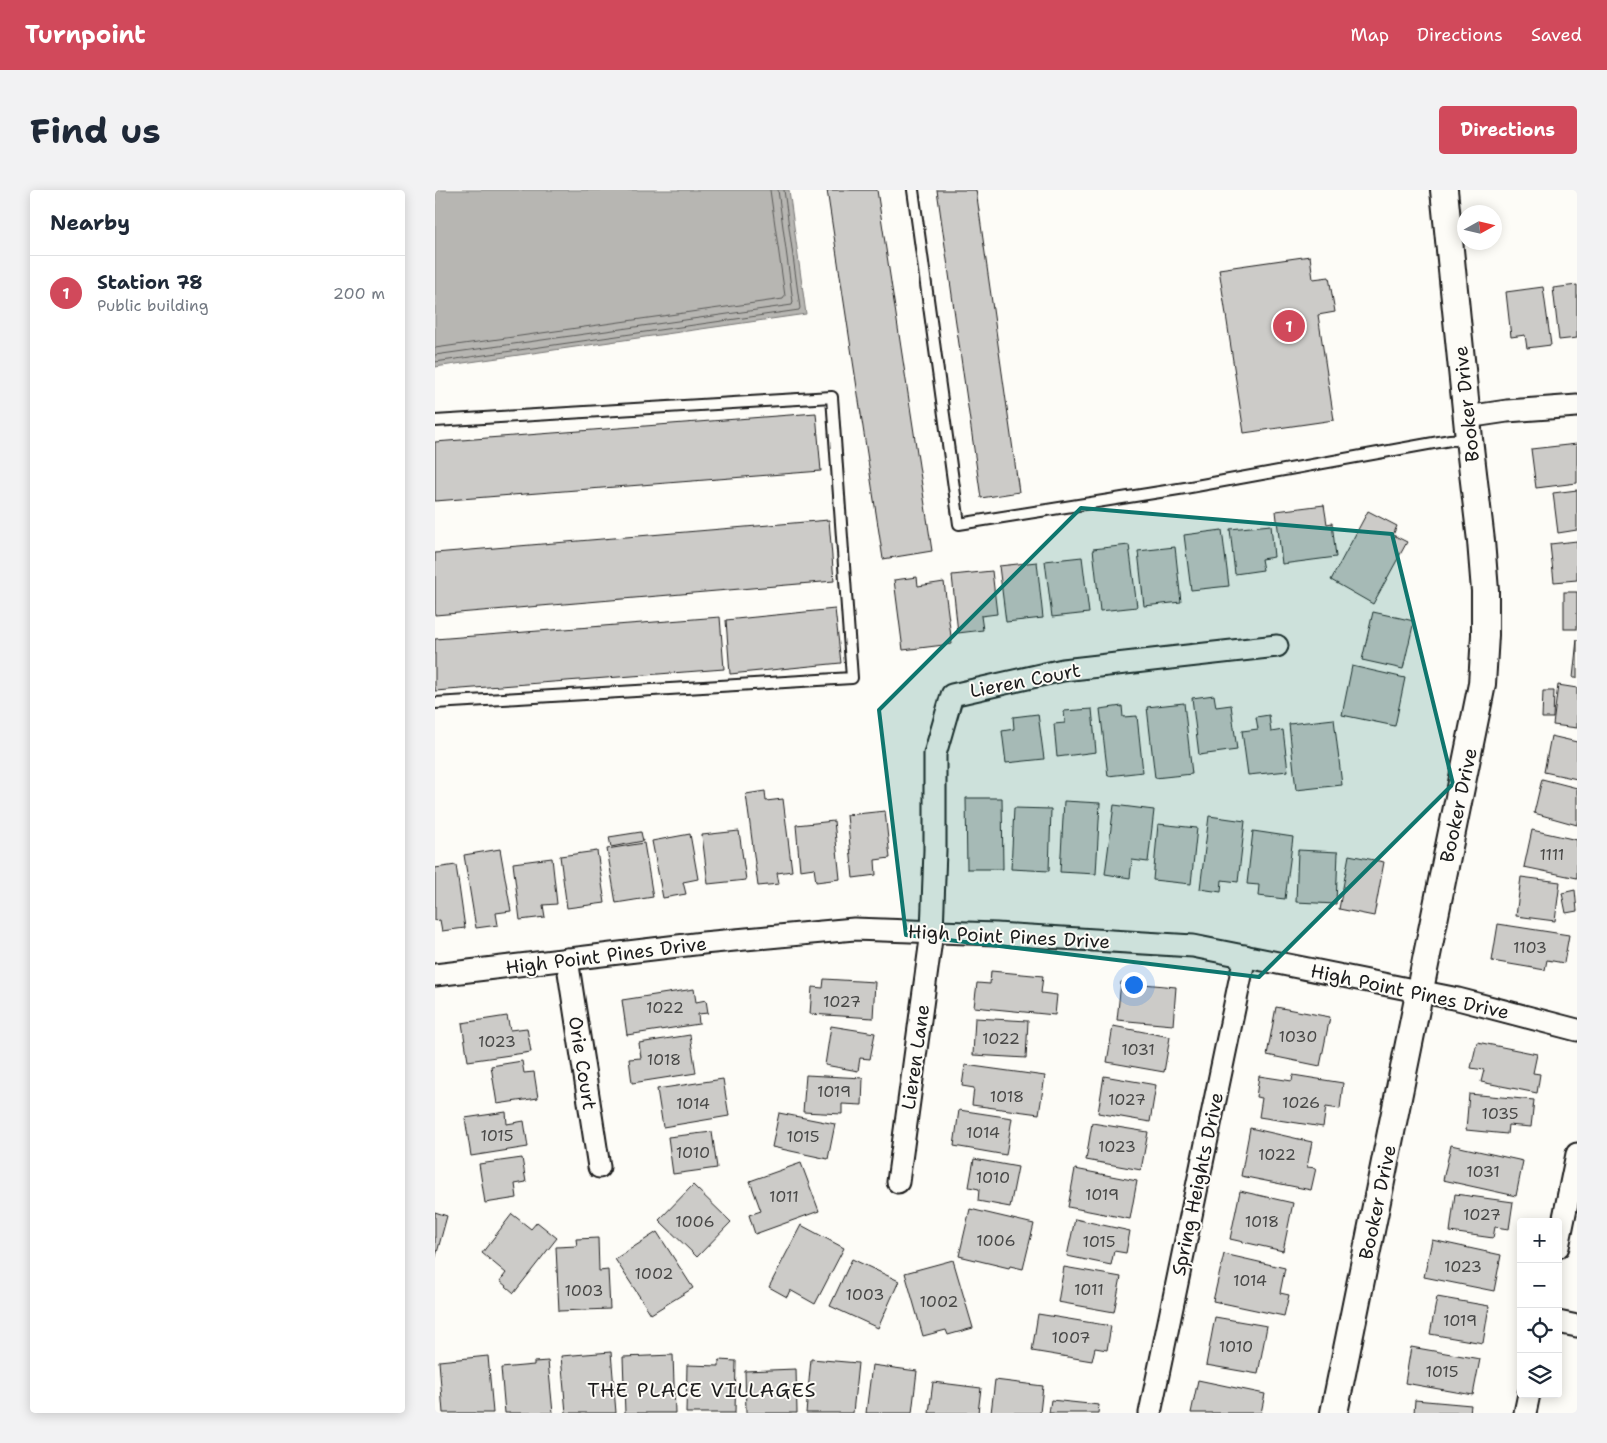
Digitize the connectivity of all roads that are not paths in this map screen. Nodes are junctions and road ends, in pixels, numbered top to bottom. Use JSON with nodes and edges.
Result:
{"nodes":[{"id":1,"x":913,"y":190,"type":"edge"},
{"id":2,"x":1444,"y":190,"type":"edge"},
{"id":3,"x":1577,"y":406,"type":"edge"},
{"id":4,"x":435,"y":421,"type":"edge"},
{"id":5,"x":1468,"y":428,"type":"junction"},
{"id":6,"x":1277,"y":646,"type":"dead end"},
{"id":7,"x":435,"y":703,"type":"edge"},
{"id":8,"x":932,"y":932,"type":"junction"},
{"id":9,"x":1245,"y":956,"type":"junction"},
{"id":10,"x":567,"y":959,"type":"junction"},
{"id":11,"x":435,"y":975,"type":"edge"},
{"id":12,"x":1420,"y":991,"type":"junction"},
{"id":13,"x":1577,"y":1030,"type":"edge"},
{"id":14,"x":1577,"y":1154,"type":"edge"},
{"id":15,"x":599,"y":1167,"type":"dead end"},
{"id":16,"x":898,"y":1182,"type":"dead end"},
{"id":17,"x":1562,"y":1227,"type":"edge"},
{"id":18,"x":1562,"y":1323,"type":"edge"},
{"id":19,"x":1577,"y":1326,"type":"edge"},
{"id":20,"x":1528,"y":1398,"type":"edge"},
{"id":21,"x":1150,"y":1413,"type":"edge"},
{"id":22,"x":1334,"y":1413,"type":"edge"},
{"id":23,"x":1525,"y":1413,"type":"edge"}],
"edges":[{"from":1,"to":5,"type":"lane"},
{"from":2,"to":5,"type":"street","name":"Booker Drive"},
{"from":3,"to":5,"type":"street"},
{"from":4,"to":7,"type":"lane"},
{"from":5,"to":12,"type":"street","name":"Booker Drive"},
{"from":6,"to":8,"type":"street","name":"Lieren Court"},
{"from":8,"to":9,"type":"street","name":"High Point Pines Drive"},
{"from":8,"to":10,"type":"street","name":"High Point Pines Drive"},
{"from":8,"to":16,"type":"street","name":"Lieren Lane"},
{"from":9,"to":12,"type":"street","name":"High Point Pines Drive"},
{"from":9,"to":21,"type":"street","name":"Spring Heights Drive"},
{"from":10,"to":11,"type":"street","name":"High Point Pines Drive"},
{"from":10,"to":15,"type":"street","name":"Orie Court"},
{"from":12,"to":13,"type":"street","name":"High Point Pines Drive"},
{"from":12,"to":22,"type":"street","name":"Booker Drive"},
{"from":14,"to":17,"type":"street"},
{"from":18,"to":19,"type":"street"},
{"from":20,"to":23,"type":"street"}]}
